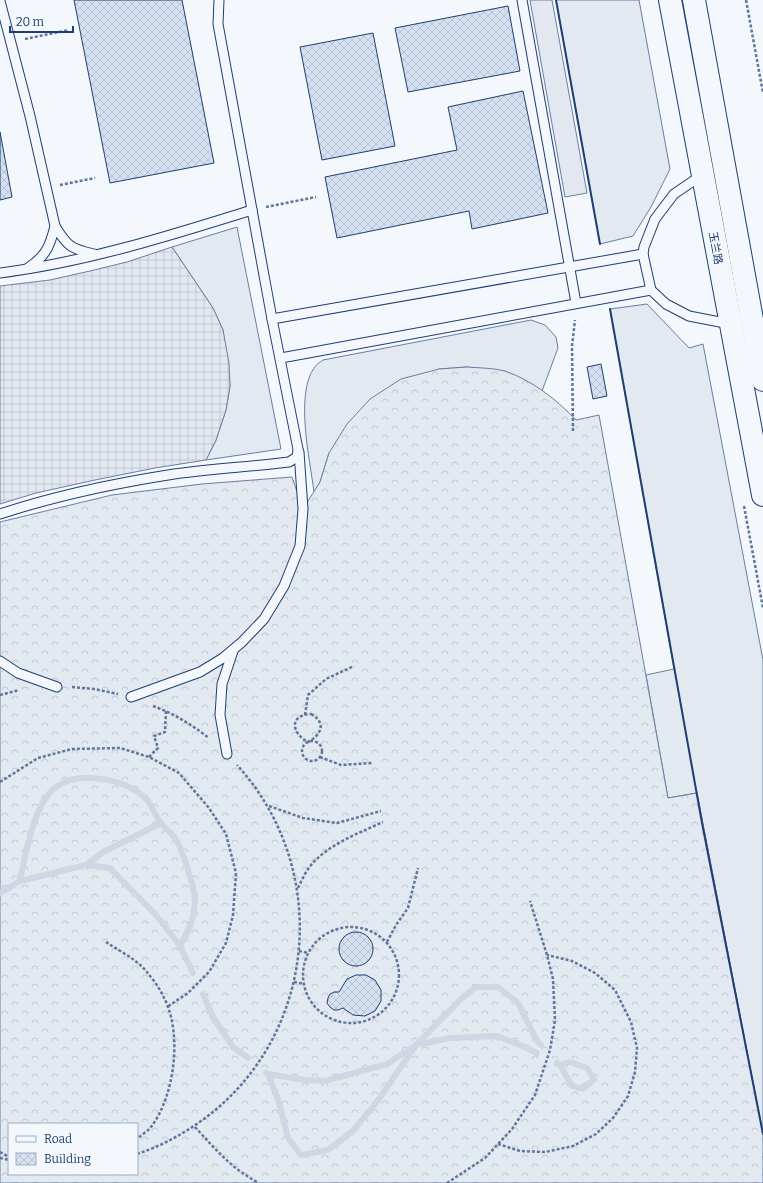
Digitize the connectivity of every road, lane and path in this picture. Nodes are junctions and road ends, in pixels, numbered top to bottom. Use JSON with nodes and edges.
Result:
{"nodes":[{"id":1,"x":219,"y":0,"type":"edge"},
{"id":2,"x":522,"y":0,"type":"edge"},
{"id":3,"x":670,"y":0,"type":"edge"},
{"id":4,"x":694,"y":0,"type":"edge"},
{"id":5,"x":746,"y":0,"type":"edge"},
{"id":6,"x":0,"y":1,"type":"edge"},
{"id":7,"x":69,"y":30,"type":"dead end"},
{"id":8,"x":10,"y":42,"type":"junction"},
{"id":9,"x":763,"y":93,"type":"edge"},
{"id":10,"x":723,"y":161,"type":"junction"},
{"id":11,"x":703,"y":175,"type":"junction"},
{"id":12,"x":95,"y":178,"type":"dead end"},
{"id":13,"x":46,"y":187,"type":"junction"},
{"id":14,"x":316,"y":197,"type":"dead end"},
{"id":15,"x":252,"y":210,"type":"junction"},
{"id":16,"x":56,"y":226,"type":"junction"},
{"id":17,"x":643,"y":254,"type":"junction"},
{"id":18,"x":98,"y":255,"type":"junction"},
{"id":19,"x":570,"y":267,"type":"junction"},
{"id":20,"x":26,"y":270,"type":"junction"},
{"id":21,"x":0,"y":273,"type":"edge"},
{"id":22,"x":651,"y":290,"type":"junction"},
{"id":23,"x":576,"y":303,"type":"junction"},
{"id":24,"x":272,"y":319,"type":"junction"},
{"id":25,"x":742,"y":326,"type":"junction"},
{"id":26,"x":280,"y":358,"type":"junction"},
{"id":27,"x":763,"y":380,"type":"edge"},
{"id":28,"x":573,"y":431,"type":"dead end"},
{"id":29,"x":298,"y":449,"type":"junction"},
{"id":30,"x":763,"y":495,"type":"edge"},
{"id":31,"x":0,"y":514,"type":"edge"},
{"id":32,"x":234,"y":650,"type":"junction"},
{"id":33,"x":0,"y":662,"type":"edge"},
{"id":34,"x":354,"y":666,"type":"dead end"},
{"id":35,"x":57,"y":687,"type":"junction"},
{"id":36,"x":0,"y":695,"type":"edge"},
{"id":37,"x":131,"y":697,"type":"junction"},
{"id":38,"x":166,"y":711,"type":"junction"},
{"id":39,"x":304,"y":715,"type":"junction"},
{"id":40,"x":308,"y":742,"type":"junction"},
{"id":41,"x":227,"y":754,"type":"junction"},
{"id":42,"x":149,"y":757,"type":"junction"},
{"id":43,"x":320,"y":757,"type":"junction"},
{"id":44,"x":372,"y":764,"type":"dead end"},
{"id":45,"x":0,"y":782,"type":"edge"},
{"id":46,"x":268,"y":806,"type":"junction"},
{"id":47,"x":382,"y":811,"type":"dead end"},
{"id":48,"x":383,"y":822,"type":"dead end"},
{"id":49,"x":418,"y":868,"type":"dead end"},
{"id":50,"x":298,"y":888,"type":"junction"},
{"id":51,"x":530,"y":901,"type":"dead end"},
{"id":52,"x":106,"y":942,"type":"dead end"},
{"id":53,"x":387,"y":942,"type":"junction"},
{"id":54,"x":299,"y":951,"type":"junction"},
{"id":55,"x":308,"y":953,"type":"junction"},
{"id":56,"x":547,"y":955,"type":"junction"},
{"id":57,"x":294,"y":982,"type":"junction"},
{"id":58,"x":304,"y":984,"type":"junction"},
{"id":59,"x":167,"y":1007,"type":"junction"},
{"id":60,"x":195,"y":1126,"type":"junction"},
{"id":61,"x":138,"y":1138,"type":"edge"},
{"id":62,"x":498,"y":1144,"type":"junction"},
{"id":63,"x":138,"y":1154,"type":"edge"},
{"id":64,"x":259,"y":1183,"type":"edge"},
{"id":65,"x":447,"y":1183,"type":"edge"}],
"edges":[{"from":1,"to":15,"type":"lane"},
{"from":2,"to":19,"type":"lane"},
{"from":3,"to":11,"type":"street","name":"玉兰路"},
{"from":4,"to":10,"type":"street","name":"玉兰路"},
{"from":5,"to":9,"type":"path"},
{"from":6,"to":8,"type":"lane"},
{"from":7,"to":8,"type":"path"},
{"from":8,"to":13,"type":"lane"},
{"from":10,"to":11,"type":"lane"},
{"from":10,"to":25,"type":"street","name":"玉兰路"},
{"from":11,"to":17,"type":"lane"},
{"from":11,"to":25,"type":"street","name":"玉兰路"},
{"from":12,"to":13,"type":"path"},
{"from":13,"to":16,"type":"lane"},
{"from":14,"to":15,"type":"path"},
{"from":15,"to":18,"type":"lane"},
{"from":15,"to":24,"type":"lane"},
{"from":16,"to":18,"type":"lane"},
{"from":16,"to":20,"type":"lane"},
{"from":17,"to":19,"type":"lane"},
{"from":17,"to":22,"type":"lane"},
{"from":18,"to":20,"type":"lane"},
{"from":19,"to":23,"type":"lane"},
{"from":19,"to":24,"type":"lane"},
{"from":20,"to":21,"type":"lane"},
{"from":22,"to":23,"type":"lane"},
{"from":22,"to":25,"type":"lane"},
{"from":23,"to":26,"type":"lane"},
{"from":23,"to":28,"type":"path"},
{"from":24,"to":26,"type":"lane"},
{"from":25,"to":27,"type":"street","name":"玉兰路"},
{"from":25,"to":30,"type":"street","name":"玉兰路"},
{"from":26,"to":29,"type":"lane"},
{"from":29,"to":31,"type":"lane"},
{"from":29,"to":32,"type":"lane"},
{"from":32,"to":37,"type":"lane"},
{"from":32,"to":41,"type":"lane"},
{"from":33,"to":35,"type":"lane"},
{"from":34,"to":39,"type":"path"},
{"from":35,"to":36,"type":"path"},
{"from":35,"to":37,"type":"path"},
{"from":37,"to":38,"type":"path"},
{"from":38,"to":41,"type":"path"},
{"from":38,"to":42,"type":"path"},
{"from":39,"to":40,"type":"path"},
{"from":39,"to":40,"type":"path"},
{"from":40,"to":43,"type":"path"},
{"from":40,"to":43,"type":"path"},
{"from":41,"to":46,"type":"path"},
{"from":42,"to":45,"type":"path"},
{"from":42,"to":59,"type":"path"},
{"from":43,"to":44,"type":"path"},
{"from":46,"to":47,"type":"path"},
{"from":46,"to":50,"type":"path"},
{"from":48,"to":50,"type":"path"},
{"from":49,"to":53,"type":"path"},
{"from":50,"to":54,"type":"path"},
{"from":51,"to":56,"type":"path"},
{"from":52,"to":59,"type":"path"},
{"from":53,"to":55,"type":"path"},
{"from":53,"to":58,"type":"path"},
{"from":54,"to":55,"type":"path"},
{"from":54,"to":57,"type":"path"},
{"from":55,"to":58,"type":"path"},
{"from":56,"to":62,"type":"path"},
{"from":56,"to":62,"type":"path"},
{"from":57,"to":58,"type":"path"},
{"from":57,"to":60,"type":"path"},
{"from":59,"to":61,"type":"path"},
{"from":60,"to":63,"type":"path"},
{"from":60,"to":64,"type":"path"},
{"from":62,"to":65,"type":"path"}]}
